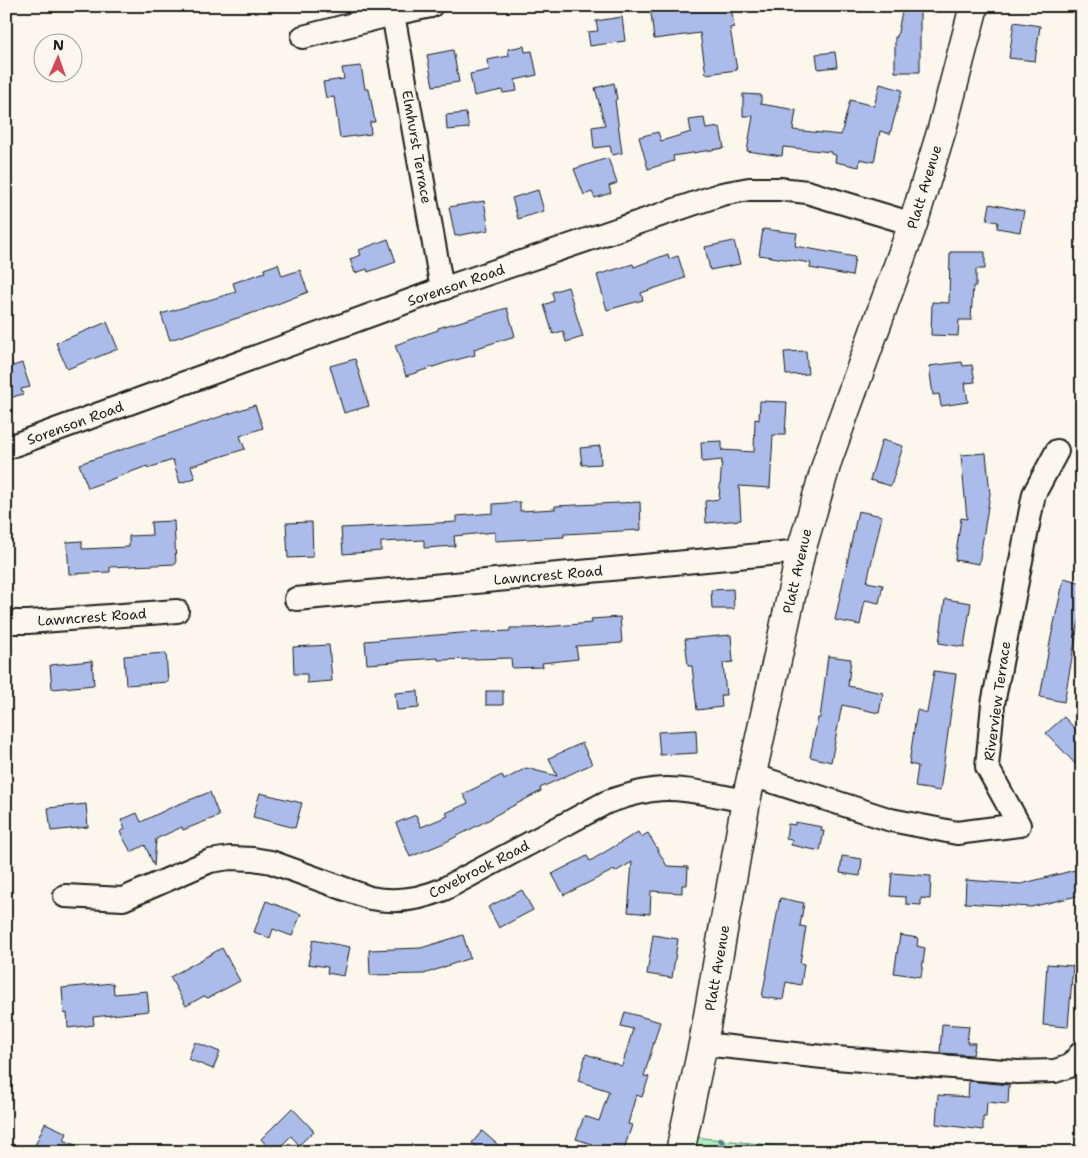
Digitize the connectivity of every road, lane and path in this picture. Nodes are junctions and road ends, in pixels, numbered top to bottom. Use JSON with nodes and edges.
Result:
{"nodes":[{"id":1,"x":431,"y":6,"type":"edge"},
{"id":2,"x":974,"y":6,"type":"edge"},
{"id":3,"x":391,"y":10,"type":"edge"},
{"id":4,"x":303,"y":37,"type":"dead end"},
{"id":5,"x":913,"y":224,"type":"junction"},
{"id":6,"x":442,"y":289,"type":"junction"},
{"id":7,"x":6,"y":448,"type":"edge"},
{"id":8,"x":1057,"y":451,"type":"dead end"},
{"id":9,"x":801,"y":551,"type":"junction"},
{"id":10,"x":296,"y":599,"type":"dead end"},
{"id":11,"x":177,"y":611,"type":"dead end"},
{"id":12,"x":6,"y":622,"type":"edge"},
{"id":13,"x":749,"y":788,"type":"junction"},
{"id":14,"x":65,"y":896,"type":"dead end"},
{"id":15,"x":703,"y":1044,"type":"junction"},
{"id":16,"x":1082,"y":1052,"type":"edge"},
{"id":17,"x":680,"y":1152,"type":"edge"}],
"edges":[{"from":1,"to":3,"type":"street"},
{"from":2,"to":5,"type":"main road","name":"Platt Avenue"},
{"from":3,"to":4,"type":"street"},
{"from":3,"to":6,"type":"street","name":"Elmhurst Terrace"},
{"from":5,"to":6,"type":"street","name":"Sorenson Road"},
{"from":5,"to":9,"type":"main road","name":"Platt Avenue"},
{"from":6,"to":7,"type":"street","name":"Sorenson Road"},
{"from":8,"to":13,"type":"street","name":"Riverview Terrace"},
{"from":9,"to":10,"type":"street","name":"Lawncrest Road"},
{"from":9,"to":13,"type":"main road","name":"Platt Avenue"},
{"from":11,"to":12,"type":"street","name":"Lawncrest Road"},
{"from":13,"to":14,"type":"street","name":"Covebrook Road"},
{"from":13,"to":15,"type":"main road","name":"Platt Avenue"},
{"from":15,"to":16,"type":"street"},
{"from":15,"to":17,"type":"main road","name":"Platt Avenue"}]}
